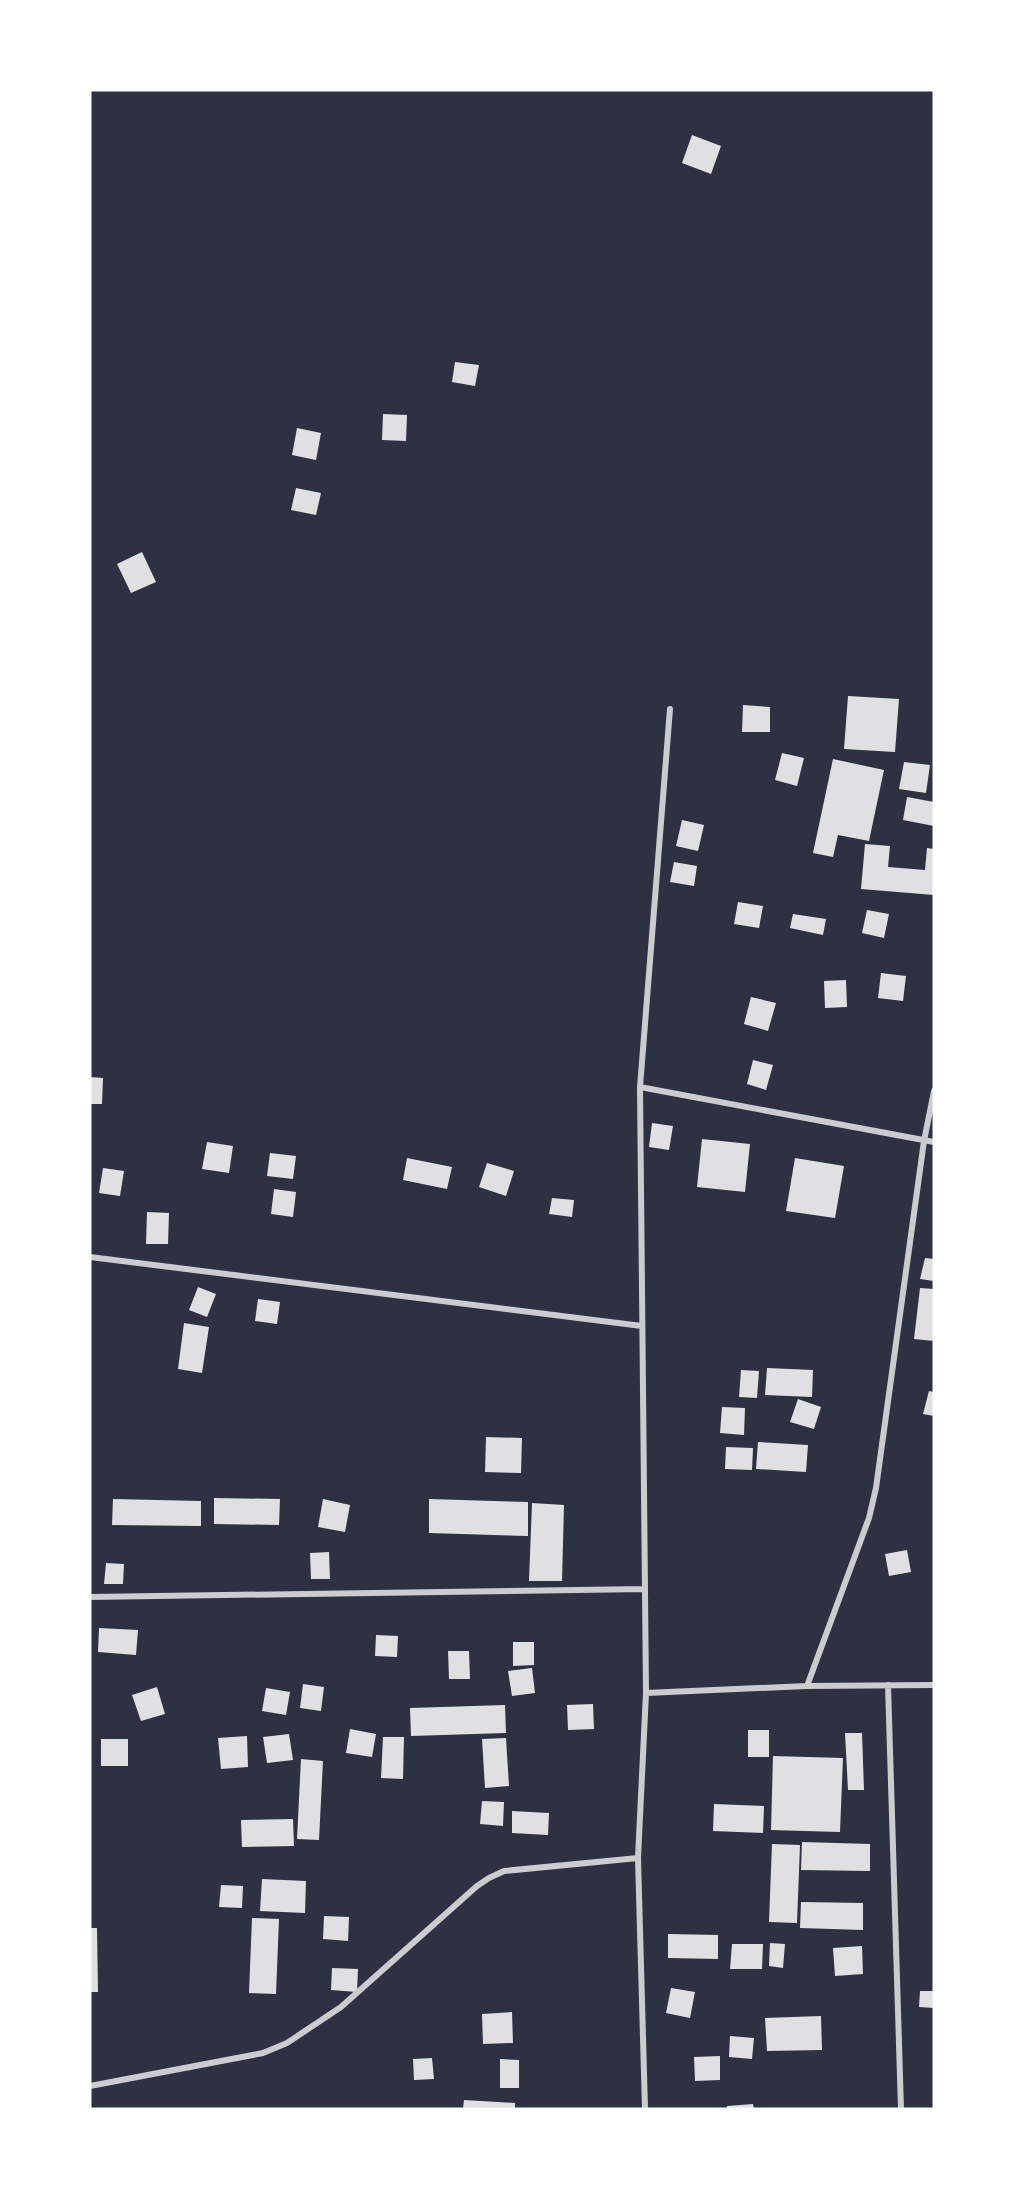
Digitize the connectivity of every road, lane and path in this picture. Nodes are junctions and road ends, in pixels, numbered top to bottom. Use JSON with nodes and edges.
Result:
{"nodes":[{"id":1,"x":670,"y":709,"type":"dead end"},
{"id":2,"x":640,"y":1086,"type":"junction"},
{"id":3,"x":934,"y":1091,"type":"edge"},
{"id":4,"x":924,"y":1141,"type":"junction"},
{"id":5,"x":934,"y":1142,"type":"edge"},
{"id":6,"x":90,"y":1257,"type":"edge"},
{"id":7,"x":642,"y":1326,"type":"junction"},
{"id":8,"x":645,"y":1589,"type":"junction"},
{"id":9,"x":90,"y":1597,"type":"edge"},
{"id":10,"x":934,"y":1685,"type":"edge"},
{"id":11,"x":807,"y":1686,"type":"junction"},
{"id":12,"x":888,"y":1686,"type":"junction"},
{"id":13,"x":646,"y":1693,"type":"junction"},
{"id":14,"x":638,"y":1858,"type":"junction"},
{"id":15,"x":90,"y":2086,"type":"edge"},
{"id":16,"x":645,"y":2109,"type":"edge"},
{"id":17,"x":901,"y":2109,"type":"edge"}],
"edges":[{"from":1,"to":2,"type":"street"},
{"from":2,"to":4,"type":"street"},
{"from":2,"to":7,"type":"street"},
{"from":3,"to":4,"type":"street"},
{"from":4,"to":5,"type":"street"},
{"from":4,"to":11,"type":"street"},
{"from":6,"to":7,"type":"street"},
{"from":7,"to":8,"type":"street"},
{"from":8,"to":9,"type":"street"},
{"from":8,"to":13,"type":"street"},
{"from":10,"to":12,"type":"street"},
{"from":11,"to":12,"type":"street"},
{"from":11,"to":13,"type":"street"},
{"from":12,"to":17,"type":"street"},
{"from":13,"to":14,"type":"street"},
{"from":14,"to":15,"type":"street"},
{"from":14,"to":16,"type":"street"}]}
